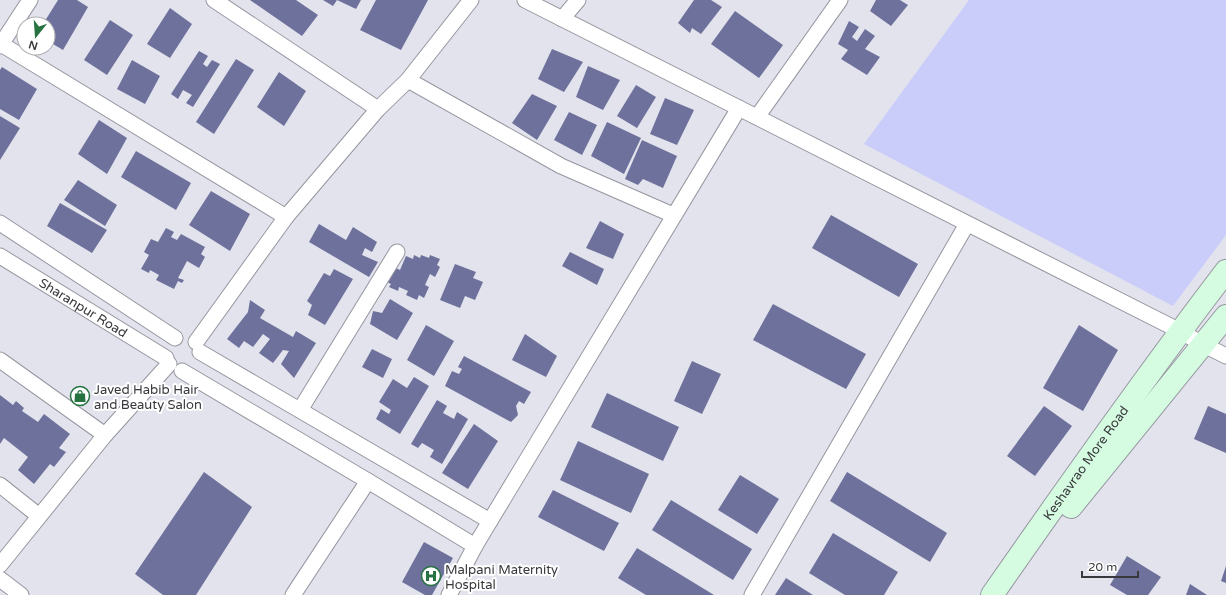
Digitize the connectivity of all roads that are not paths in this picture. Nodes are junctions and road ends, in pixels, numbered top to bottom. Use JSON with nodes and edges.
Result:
{"nodes":[{"id":1,"x":30,"y":0,"type":"edge"},
{"id":2,"x":214,"y":0,"type":"edge"},
{"id":3,"x":471,"y":0,"type":"edge"},
{"id":4,"x":525,"y":0,"type":"edge"},
{"id":5,"x":578,"y":0,"type":"edge"},
{"id":6,"x":840,"y":0,"type":"edge"},
{"id":7,"x":562,"y":19,"type":"junction"},
{"id":8,"x":0,"y":45,"type":"edge"},
{"id":9,"x":408,"y":80,"type":"junction"},
{"id":10,"x":739,"y":108,"type":"junction"},
{"id":11,"x":378,"y":109,"type":"junction"},
{"id":12,"x":757,"y":117,"type":"junction"},
{"id":13,"x":673,"y":215,"type":"junction"},
{"id":14,"x":286,"y":217,"type":"junction"},
{"id":15,"x":0,"y":223,"type":"edge"},
{"id":16,"x":967,"y":224,"type":"junction"},
{"id":17,"x":397,"y":252,"type":"dead end"},
{"id":18,"x":0,"y":256,"type":"edge"},
{"id":19,"x":1226,"y":271,"type":"edge"},
{"id":20,"x":1226,"y":316,"type":"edge"},
{"id":21,"x":1180,"y":331,"type":"junction"},
{"id":22,"x":174,"y":338,"type":"junction"},
{"id":23,"x":1202,"y":344,"type":"junction"},
{"id":24,"x":198,"y":347,"type":"junction"},
{"id":25,"x":1226,"y":356,"type":"edge"},
{"id":26,"x":0,"y":360,"type":"edge"},
{"id":27,"x":172,"y":364,"type":"junction"},
{"id":28,"x":300,"y":410,"type":"junction"},
{"id":29,"x":105,"y":434,"type":"junction"},
{"id":30,"x":368,"y":481,"type":"junction"},
{"id":31,"x":0,"y":485,"type":"edge"},
{"id":32,"x":39,"y":516,"type":"junction"},
{"id":33,"x":490,"y":521,"type":"junction"},
{"id":34,"x":475,"y":546,"type":"junction"},
{"id":35,"x":0,"y":565,"type":"edge"},
{"id":36,"x":0,"y":579,"type":"edge"},
{"id":37,"x":21,"y":595,"type":"edge"},
{"id":38,"x":293,"y":595,"type":"edge"},
{"id":39,"x":449,"y":595,"type":"edge"},
{"id":40,"x":752,"y":595,"type":"edge"},
{"id":41,"x":992,"y":595,"type":"edge"},
{"id":42,"x":1010,"y":595,"type":"edge"}],
"edges":[{"from":1,"to":8,"type":"street"},
{"from":2,"to":11,"type":"street"},
{"from":3,"to":9,"type":"street"},
{"from":4,"to":7,"type":"street"},
{"from":5,"to":7,"type":"street"},
{"from":6,"to":12,"type":"street"},
{"from":7,"to":10,"type":"street"},
{"from":8,"to":14,"type":"street"},
{"from":9,"to":11,"type":"street"},
{"from":9,"to":13,"type":"street"},
{"from":10,"to":12,"type":"street"},
{"from":10,"to":13,"type":"street"},
{"from":11,"to":14,"type":"street"},
{"from":12,"to":16,"type":"street"},
{"from":13,"to":33,"type":"street"},
{"from":14,"to":24,"type":"street"},
{"from":15,"to":22,"type":"street"},
{"from":16,"to":21,"type":"street"},
{"from":16,"to":40,"type":"street"},
{"from":17,"to":28,"type":"street"},
{"from":18,"to":27,"type":"street","name":"Sharanpur Road"},
{"from":19,"to":21,"type":"street","name":"Keshavrao More Road"},
{"from":20,"to":23,"type":"street"},
{"from":21,"to":23,"type":"street"},
{"from":21,"to":41,"type":"street","name":"Keshavrao More Road"},
{"from":22,"to":24,"type":"street"},
{"from":22,"to":27,"type":"street"},
{"from":23,"to":25,"type":"street"},
{"from":23,"to":42,"type":"street"},
{"from":24,"to":27,"type":"street"},
{"from":24,"to":28,"type":"street"},
{"from":26,"to":29,"type":"street"},
{"from":27,"to":29,"type":"street"},
{"from":27,"to":30,"type":"street","name":"Sharanpur Road"},
{"from":28,"to":33,"type":"street"},
{"from":29,"to":32,"type":"street"},
{"from":30,"to":34,"type":"street","name":"Sharanpur Road"},
{"from":30,"to":38,"type":"street"},
{"from":31,"to":32,"type":"street"},
{"from":32,"to":35,"type":"street"},
{"from":33,"to":34,"type":"street"},
{"from":34,"to":39,"type":"street"},
{"from":36,"to":37,"type":"street"}]}
